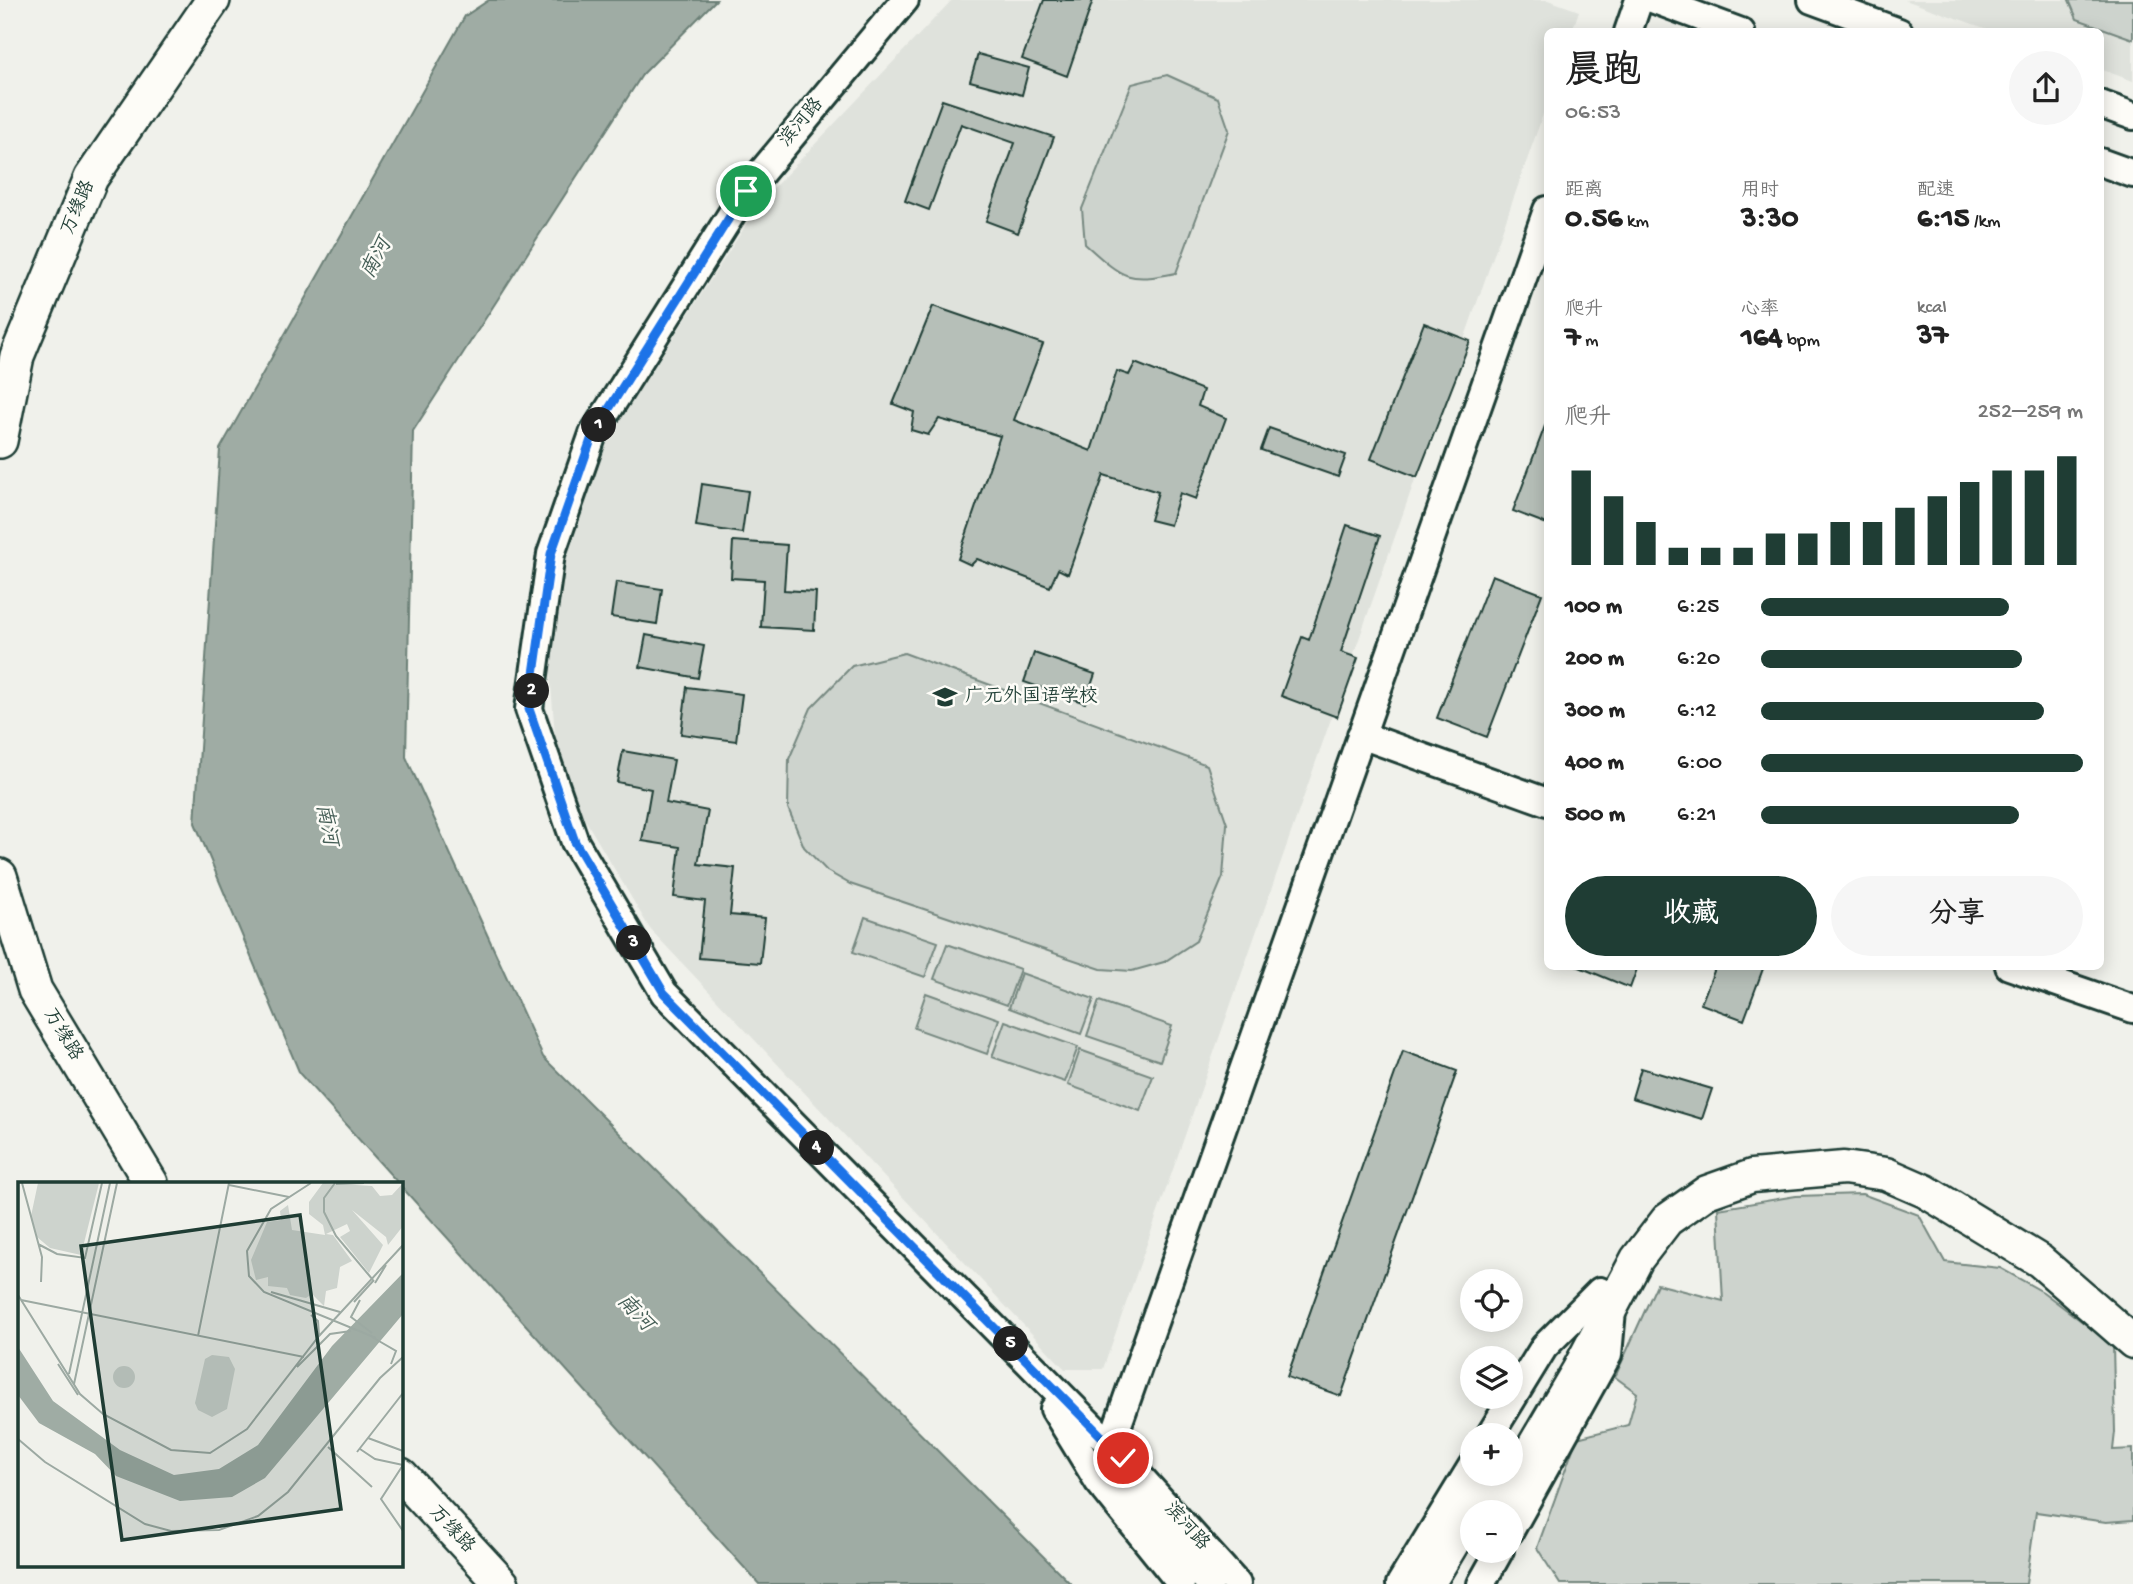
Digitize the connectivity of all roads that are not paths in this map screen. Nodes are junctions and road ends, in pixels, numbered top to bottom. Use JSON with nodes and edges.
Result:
{"nodes":[{"id":1,"x":188,"y":0,"type":"edge"},
{"id":2,"x":213,"y":0,"type":"edge"},
{"id":3,"x":882,"y":0,"type":"edge"},
{"id":4,"x":905,"y":0,"type":"edge"},
{"id":5,"x":1622,"y":0,"type":"edge"},
{"id":6,"x":1639,"y":0,"type":"edge"},
{"id":7,"x":1654,"y":0,"type":"edge"},
{"id":8,"x":1812,"y":0,"type":"edge"},
{"id":9,"x":1612,"y":28,"type":"edge"},
{"id":10,"x":1629,"y":28,"type":"edge"},
{"id":11,"x":1730,"y":28,"type":"edge"},
{"id":12,"x":1888,"y":28,"type":"edge"},
{"id":13,"x":2104,"y":105,"type":"edge"},
{"id":14,"x":2133,"y":116,"type":"edge"},
{"id":15,"x":2104,"y":163,"type":"edge"},
{"id":16,"x":2133,"y":174,"type":"edge"},
{"id":17,"x":1544,"y":219,"type":"edge"},
{"id":18,"x":1544,"y":264,"type":"edge"},
{"id":19,"x":0,"y":349,"type":"edge"},
{"id":20,"x":0,"y":441,"type":"edge"},
{"id":21,"x":1367,"y":738,"type":"junction"},
{"id":22,"x":1544,"y":801,"type":"edge"},
{"id":23,"x":0,"y":876,"type":"edge"},
{"id":24,"x":0,"y":928,"type":"edge"},
{"id":25,"x":2021,"y":970,"type":"edge"},
{"id":26,"x":2133,"y":1009,"type":"edge"},
{"id":27,"x":132,"y":1182,"type":"edge"},
{"id":28,"x":150,"y":1182,"type":"edge"},
{"id":29,"x":1606,"y":1296,"type":"junction"},
{"id":30,"x":2133,"y":1322,"type":"edge"},
{"id":31,"x":2133,"y":1342,"type":"edge"},
{"id":32,"x":1571,"y":1364,"type":"junction"},
{"id":33,"x":1497,"y":1423,"type":"edge"},
{"id":34,"x":1523,"y":1429,"type":"edge"},
{"id":35,"x":1111,"y":1465,"type":"junction"},
{"id":36,"x":402,"y":1476,"type":"edge"},
{"id":37,"x":1460,"y":1486,"type":"edge"},
{"id":38,"x":1487,"y":1486,"type":"edge"},
{"id":39,"x":402,"y":1499,"type":"edge"},
{"id":40,"x":1501,"y":1500,"type":"edge"},
{"id":41,"x":1523,"y":1508,"type":"edge"},
{"id":42,"x":1465,"y":1563,"type":"edge"},
{"id":43,"x":1493,"y":1563,"type":"edge"},
{"id":44,"x":482,"y":1584,"type":"edge"},
{"id":45,"x":502,"y":1584,"type":"edge"},
{"id":46,"x":1181,"y":1584,"type":"edge"},
{"id":47,"x":1210,"y":1584,"type":"edge"},
{"id":48,"x":1237,"y":1584,"type":"edge"},
{"id":49,"x":1400,"y":1584,"type":"edge"},
{"id":50,"x":1428,"y":1584,"type":"edge"},
{"id":51,"x":1453,"y":1584,"type":"edge"},
{"id":52,"x":1481,"y":1584,"type":"edge"}],
"edges":[{"from":1,"to":19,"type":"highway","name":"万缘路"},
{"from":2,"to":20,"type":"highway","name":"万缘路"},
{"from":3,"to":35,"type":"street","name":"滨河路"},
{"from":4,"to":35,"type":"street","name":"滨河路"},
{"from":5,"to":9,"type":"street"},
{"from":6,"to":10,"type":"street"},
{"from":7,"to":11,"type":"street"},
{"from":8,"to":12,"type":"street"},
{"from":13,"to":14,"type":"street"},
{"from":15,"to":16,"type":"street"},
{"from":17,"to":21,"type":"street"},
{"from":18,"to":21,"type":"street"},
{"from":21,"to":22,"type":"street"},
{"from":21,"to":35,"type":"street"},
{"from":23,"to":28,"type":"highway","name":"万缘路"},
{"from":24,"to":27,"type":"highway","name":"万缘路"},
{"from":25,"to":26,"type":"street"},
{"from":29,"to":30,"type":"main road"},
{"from":29,"to":31,"type":"main road"},
{"from":29,"to":32,"type":"main road"},
{"from":29,"to":33,"type":"street"},
{"from":29,"to":41,"type":"street"},
{"from":32,"to":34,"type":"main road"},
{"from":32,"to":40,"type":"main road"},
{"from":35,"to":46,"type":"street"},
{"from":35,"to":47,"type":"street","name":"滨河路"},
{"from":35,"to":48,"type":"street","name":"滨河路"},
{"from":36,"to":45,"type":"highway","name":"万缘路"},
{"from":37,"to":49,"type":"street"},
{"from":38,"to":50,"type":"main road"},
{"from":39,"to":44,"type":"highway","name":"万缘路"},
{"from":42,"to":51,"type":"main road"},
{"from":43,"to":52,"type":"street"}]}
